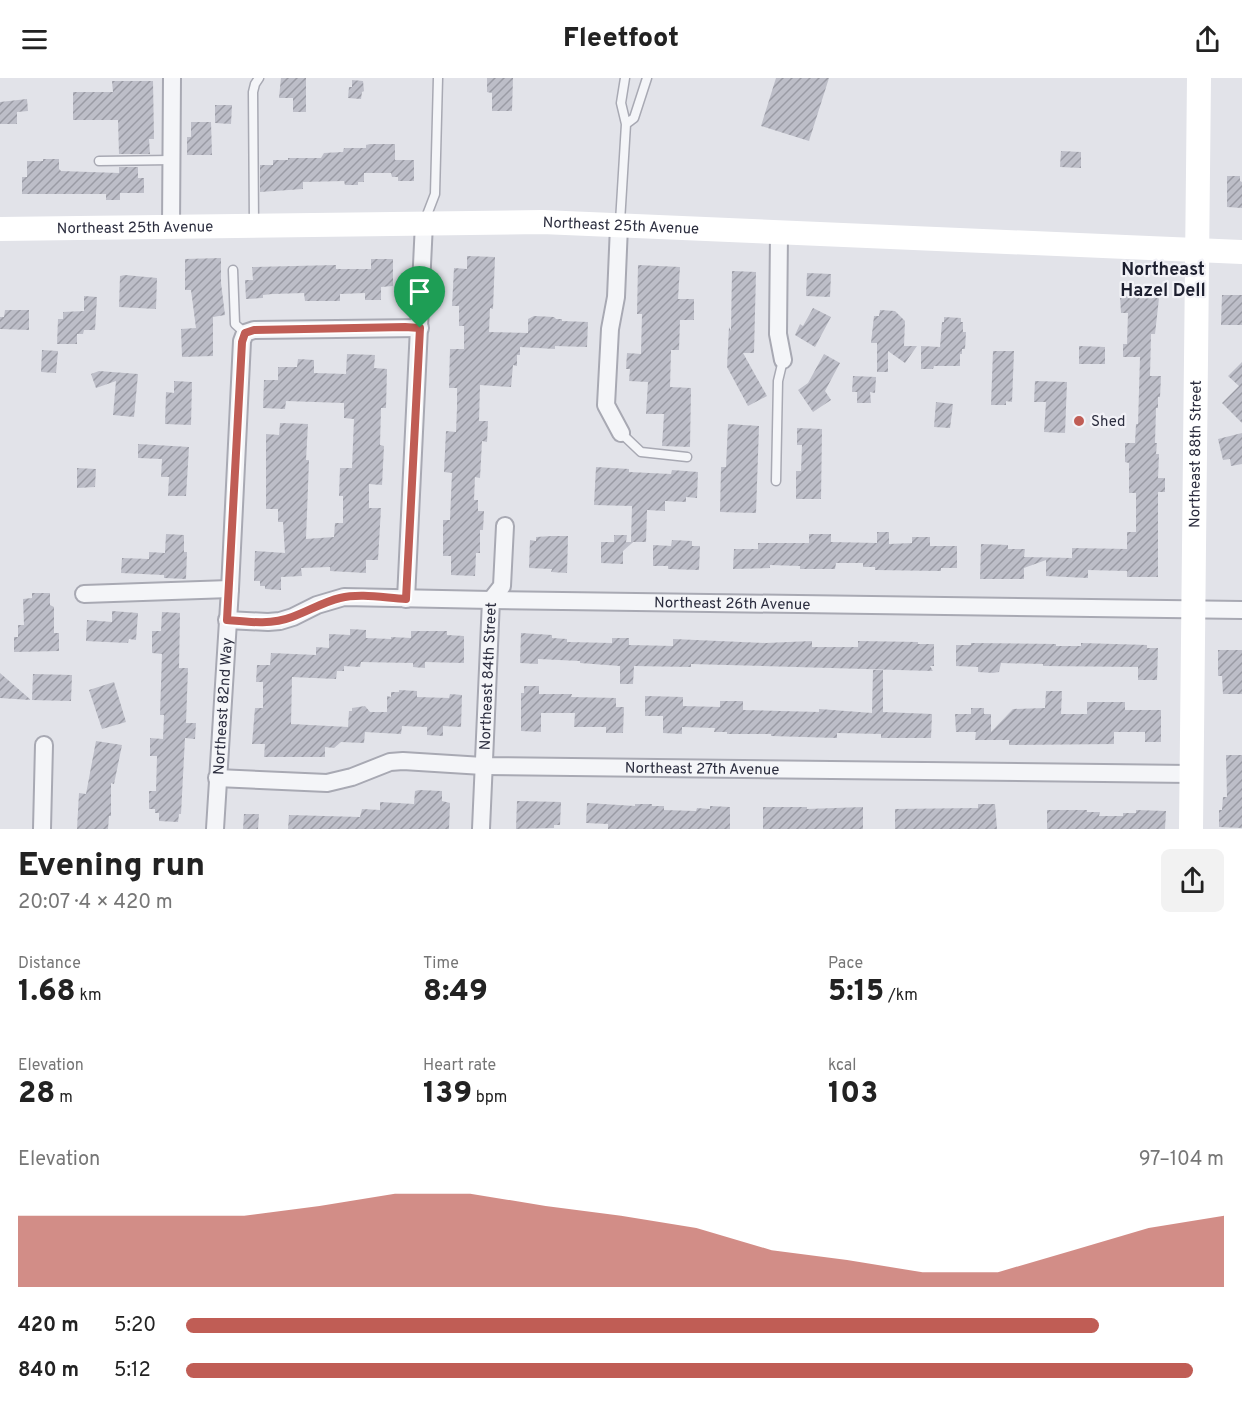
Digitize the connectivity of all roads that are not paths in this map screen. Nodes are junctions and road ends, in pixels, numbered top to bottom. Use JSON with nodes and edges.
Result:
{"nodes":[{"id":1,"x":172,"y":78,"type":"edge"},
{"id":2,"x":259,"y":78,"type":"edge"},
{"id":3,"x":438,"y":78,"type":"edge"},
{"id":4,"x":625,"y":78,"type":"edge"},
{"id":5,"x":647,"y":78,"type":"edge"},
{"id":6,"x":1199,"y":78,"type":"edge"},
{"id":7,"x":626,"y":124,"type":"junction"},
{"id":8,"x":172,"y":160,"type":"junction"},
{"id":9,"x":99,"y":161,"type":"dead end"},
{"id":10,"x":424,"y":222,"type":"junction"},
{"id":11,"x":254,"y":225,"type":"junction"},
{"id":12,"x":619,"y":226,"type":"junction"},
{"id":13,"x":171,"y":227,"type":"junction"},
{"id":14,"x":0,"y":229,"type":"edge"},
{"id":15,"x":779,"y":233,"type":"junction"},
{"id":16,"x":1196,"y":251,"type":"junction"},
{"id":17,"x":1242,"y":252,"type":"edge"},
{"id":18,"x":233,"y":270,"type":"dead end"},
{"id":19,"x":420,"y":328,"type":"junction"},
{"id":20,"x":245,"y":333,"type":"junction"},
{"id":21,"x":783,"y":360,"type":"joint"},
{"id":22,"x":621,"y":433,"type":"joint"},
{"id":23,"x":687,"y":457,"type":"dead end"},
{"id":24,"x":776,"y":482,"type":"dead end"},
{"id":25,"x":505,"y":526,"type":"dead end"},
{"id":26,"x":230,"y":589,"type":"junction"},
{"id":27,"x":84,"y":594,"type":"dead end"},
{"id":28,"x":406,"y":599,"type":"junction"},
{"id":29,"x":491,"y":600,"type":"junction"},
{"id":30,"x":1193,"y":608,"type":"junction"},
{"id":31,"x":1242,"y":610,"type":"edge"},
{"id":32,"x":227,"y":620,"type":"junction"},
{"id":33,"x":44,"y":745,"type":"dead end"},
{"id":34,"x":483,"y":766,"type":"junction"},
{"id":35,"x":1191,"y":774,"type":"junction"},
{"id":36,"x":217,"y":778,"type":"junction"},
{"id":37,"x":42,"y":829,"type":"edge"},
{"id":38,"x":215,"y":829,"type":"edge"},
{"id":39,"x":481,"y":829,"type":"edge"},
{"id":40,"x":1191,"y":829,"type":"edge"}],
"edges":[{"from":1,"to":8,"type":"street"},
{"from":2,"to":11,"type":"lane"},
{"from":3,"to":10,"type":"lane"},
{"from":4,"to":7,"type":"lane"},
{"from":5,"to":7,"type":"lane"},
{"from":6,"to":16,"type":"street","name":"Northeast 88th Street"},
{"from":7,"to":12,"type":"lane"},
{"from":8,"to":9,"type":"lane"},
{"from":8,"to":13,"type":"street"},
{"from":10,"to":11,"type":"street","name":"Northeast 25th Avenue"},
{"from":10,"to":12,"type":"street","name":"Northeast 25th Avenue"},
{"from":10,"to":19,"type":"street"},
{"from":11,"to":13,"type":"street","name":"Northeast 25th Avenue"},
{"from":12,"to":15,"type":"street","name":"Northeast 25th Avenue"},
{"from":12,"to":22,"type":"street"},
{"from":13,"to":14,"type":"street","name":"Northeast 25th Avenue"},
{"from":15,"to":16,"type":"street","name":"Northeast 25th Avenue"},
{"from":15,"to":21,"type":"street"},
{"from":16,"to":17,"type":"street","name":"Northeast 25th Avenue"},
{"from":16,"to":30,"type":"street","name":"Northeast 88th Street"},
{"from":18,"to":20,"type":"lane"},
{"from":19,"to":20,"type":"street"},
{"from":19,"to":28,"type":"street"},
{"from":20,"to":26,"type":"street","name":"Northeast 82nd Way"},
{"from":21,"to":24,"type":"lane"},
{"from":22,"to":23,"type":"lane"},
{"from":25,"to":29,"type":"street","name":"Northeast 84th Street"},
{"from":26,"to":27,"type":"street"},
{"from":26,"to":32,"type":"street","name":"Northeast 82nd Way"},
{"from":28,"to":29,"type":"street","name":"Northeast 26th Avenue"},
{"from":28,"to":32,"type":"street","name":"Northeast 26th Avenue"},
{"from":29,"to":30,"type":"street","name":"Northeast 26th Avenue"},
{"from":29,"to":34,"type":"street","name":"Northeast 84th Street"},
{"from":30,"to":31,"type":"street","name":"Northeast 26th Avenue"},
{"from":30,"to":35,"type":"street","name":"Northeast 88th Street"},
{"from":32,"to":36,"type":"street","name":"Northeast 82nd Way"},
{"from":33,"to":37,"type":"street"},
{"from":34,"to":35,"type":"street","name":"Northeast 27th Avenue"},
{"from":34,"to":36,"type":"street","name":"Northeast 27th Avenue"},
{"from":34,"to":39,"type":"street","name":"Northeast 84th Street"},
{"from":35,"to":40,"type":"street","name":"Northeast 88th Street"},
{"from":36,"to":38,"type":"street","name":"Northeast 82nd Way"}]}
